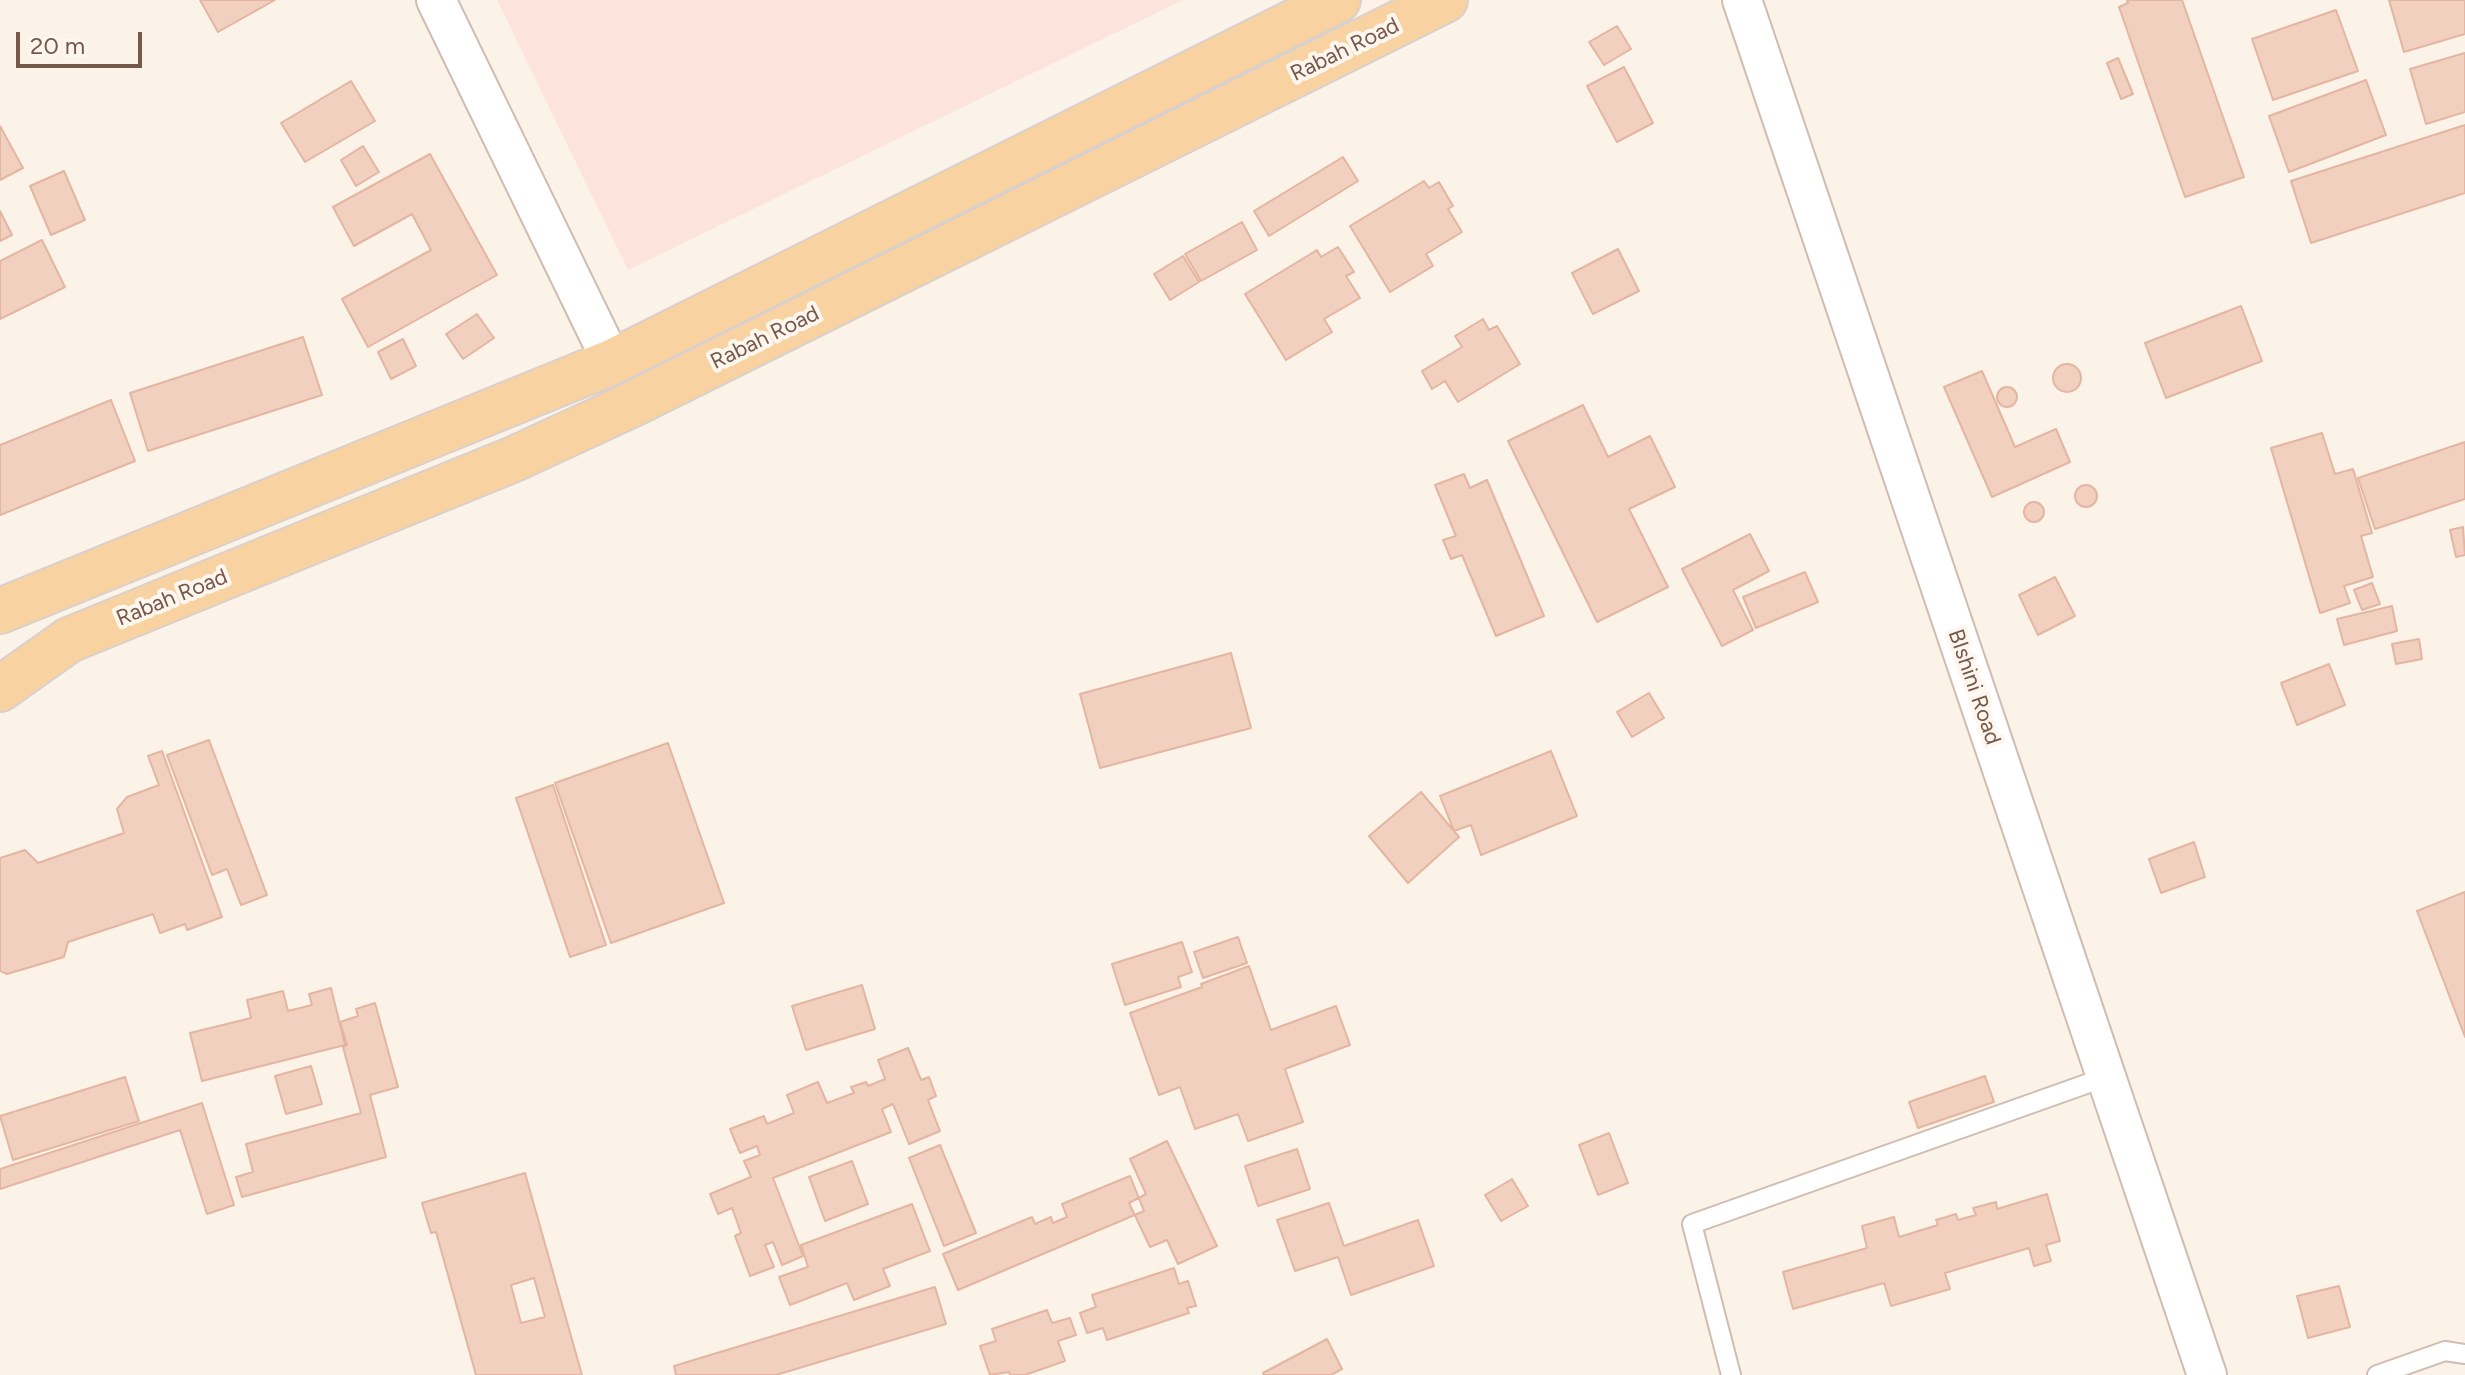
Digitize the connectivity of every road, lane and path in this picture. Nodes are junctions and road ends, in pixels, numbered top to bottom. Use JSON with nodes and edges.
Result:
{"nodes":[{"id":1,"x":436,"y":0,"type":"edge"},
{"id":2,"x":1338,"y":0,"type":"edge"},
{"id":3,"x":1445,"y":0,"type":"edge"},
{"id":4,"x":1742,"y":0,"type":"edge"},
{"id":5,"x":612,"y":362,"type":"junction"},
{"id":6,"x":0,"y":611,"type":"edge"},
{"id":7,"x":0,"y":689,"type":"edge"},
{"id":8,"x":2106,"y":1077,"type":"junction"},
{"id":9,"x":2465,"y":1354,"type":"edge"},
{"id":10,"x":1731,"y":1375,"type":"edge"},
{"id":11,"x":2207,"y":1375,"type":"edge"},
{"id":12,"x":2377,"y":1375,"type":"edge"}],
"edges":[{"from":1,"to":5,"type":"street"},
{"from":2,"to":5,"type":"main road","name":"Rabah Road"},
{"from":3,"to":7,"type":"main road","name":"Rabah Road"},
{"from":4,"to":8,"type":"street","name":"BIshini Road"},
{"from":5,"to":6,"type":"main road","name":"Rabah Road"},
{"from":8,"to":10,"type":"lane"},
{"from":8,"to":11,"type":"street","name":"BIshini Road"},
{"from":9,"to":12,"type":"lane"}]}
